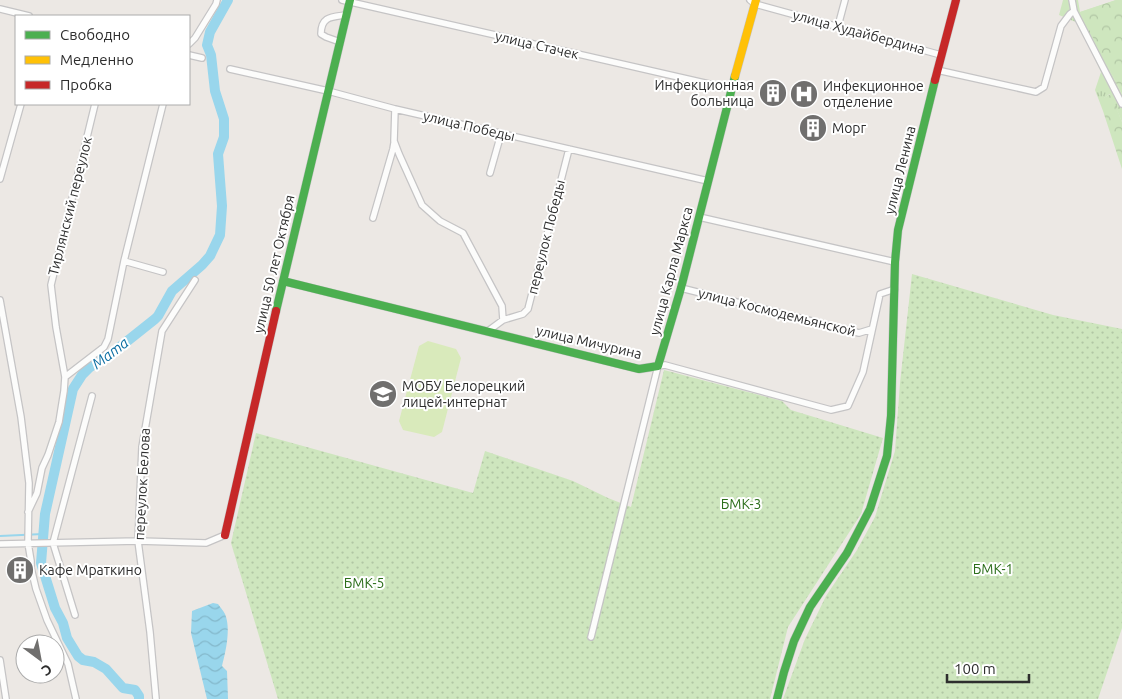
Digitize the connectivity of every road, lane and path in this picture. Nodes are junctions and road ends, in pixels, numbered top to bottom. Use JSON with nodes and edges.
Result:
{"nodes":[{"id":1,"x":217,"y":0,"type":"edge"},
{"id":2,"x":845,"y":0,"type":"edge"},
{"id":3,"x":956,"y":0,"type":"edge"},
{"id":4,"x":1072,"y":0,"type":"edge"},
{"id":5,"x":347,"y":1,"type":"edge"},
{"id":6,"x":753,"y":1,"type":"edge"},
{"id":7,"x":0,"y":9,"type":"edge"},
{"id":8,"x":1074,"y":11,"type":"junction"},
{"id":9,"x":24,"y":15,"type":"edge"},
{"id":10,"x":346,"y":15,"type":"junction"},
{"id":11,"x":838,"y":26,"type":"junction"},
{"id":12,"x":340,"y":42,"type":"junction"},
{"id":13,"x":190,"y":43,"type":"edge"},
{"id":14,"x":190,"y":55,"type":"edge"},
{"id":15,"x":941,"y":55,"type":"junction"},
{"id":16,"x":202,"y":58,"type":"dead end"},
{"id":17,"x":230,"y":69,"type":"dead end"},
{"id":18,"x":937,"y":70,"type":"junction"},
{"id":19,"x":731,"y":90,"type":"junction"},
{"id":20,"x":328,"y":91,"type":"junction"},
{"id":21,"x":1122,"y":104,"type":"edge"},
{"id":22,"x":21,"y":105,"type":"edge"},
{"id":23,"x":95,"y":105,"type":"edge"},
{"id":24,"x":163,"y":105,"type":"edge"},
{"id":25,"x":395,"y":109,"type":"junction"},
{"id":26,"x":501,"y":134,"type":"junction"},
{"id":27,"x":394,"y":141,"type":"junction"},
{"id":28,"x":569,"y":149,"type":"junction"},
{"id":29,"x":490,"y":173,"type":"dead end"},
{"id":30,"x":0,"y":179,"type":"edge"},
{"id":31,"x":708,"y":181,"type":"junction"},
{"id":32,"x":699,"y":217,"type":"junction"},
{"id":33,"x":373,"y":218,"type":"dead end"},
{"id":34,"x":124,"y":261,"type":"junction"},
{"id":35,"x":895,"y":262,"type":"junction"},
{"id":36,"x":162,"y":272,"type":"dead end"},
{"id":37,"x":196,"y":280,"type":"dead end"},
{"id":38,"x":283,"y":282,"type":"junction"},
{"id":39,"x":681,"y":288,"type":"junction"},
{"id":40,"x":895,"y":289,"type":"junction"},
{"id":41,"x":0,"y":300,"type":"edge"},
{"id":42,"x":503,"y":320,"type":"junction"},
{"id":43,"x":872,"y":329,"type":"junction"},
{"id":44,"x":488,"y":331,"type":"junction"},
{"id":45,"x":658,"y":366,"type":"junction"},
{"id":46,"x":65,"y":377,"type":"junction"},
{"id":47,"x":92,"y":396,"type":"dead end"},
{"id":48,"x":28,"y":512,"type":"junction"},
{"id":49,"x":225,"y":534,"type":"joint"},
{"id":50,"x":28,"y":541,"type":"junction"},
{"id":51,"x":138,"y":541,"type":"junction"},
{"id":52,"x":54,"y":543,"type":"junction"},
{"id":53,"x":0,"y":544,"type":"edge"},
{"id":54,"x":74,"y":615,"type":"dead end"},
{"id":55,"x":591,"y":636,"type":"dead end"},
{"id":56,"x":0,"y":660,"type":"edge"},
{"id":57,"x":6,"y":699,"type":"edge"},
{"id":58,"x":76,"y":699,"type":"edge"},
{"id":59,"x":156,"y":699,"type":"edge"},
{"id":60,"x":776,"y":699,"type":"edge"}],
"edges":[{"from":1,"to":13,"type":"street"},
{"from":2,"to":11,"type":"street"},
{"from":3,"to":15,"type":"street","name":"улица Ленина"},
{"from":4,"to":8,"type":"street"},
{"from":5,"to":10,"type":"street","name":"улица 50 лет Октября"},
{"from":5,"to":19,"type":"street","name":"улица Стачек"},
{"from":6,"to":11,"type":"street","name":"улица Худайбердина"},
{"from":6,"to":19,"type":"street","name":"улица Карла Маркса"},
{"from":7,"to":9,"type":"street"},
{"from":8,"to":18,"type":"street"},
{"from":8,"to":21,"type":"street"},
{"from":10,"to":12,"type":"street","name":"улица 50 лет Октября"},
{"from":10,"to":12,"type":"street"},
{"from":11,"to":15,"type":"street","name":"улица Худайбердина"},
{"from":12,"to":20,"type":"street","name":"улица 50 лет Октября"},
{"from":14,"to":16,"type":"street"},
{"from":15,"to":18,"type":"street","name":"улица Ленина"},
{"from":17,"to":20,"type":"street","name":"улица Победы"},
{"from":18,"to":35,"type":"street","name":"улица Ленина"},
{"from":19,"to":31,"type":"street","name":"улица Карла Маркса"},
{"from":20,"to":25,"type":"street","name":"улица Победы"},
{"from":20,"to":38,"type":"street","name":"улица 50 лет Октября"},
{"from":22,"to":30,"type":"street"},
{"from":23,"to":46,"type":"street","name":"Тирлянский переулок"},
{"from":24,"to":34,"type":"street"},
{"from":25,"to":26,"type":"street","name":"улица Победы"},
{"from":25,"to":27,"type":"street"},
{"from":26,"to":28,"type":"street","name":"улица Победы"},
{"from":26,"to":29,"type":"street"},
{"from":27,"to":33,"type":"street"},
{"from":27,"to":42,"type":"street"},
{"from":28,"to":31,"type":"street","name":"улица Победы"},
{"from":28,"to":42,"type":"street","name":"переулок Победы"},
{"from":31,"to":32,"type":"street","name":"улица Карла Маркса"},
{"from":32,"to":35,"type":"street"},
{"from":32,"to":39,"type":"street","name":"улица Карла Маркса"},
{"from":34,"to":36,"type":"street"},
{"from":34,"to":46,"type":"street"},
{"from":35,"to":40,"type":"street","name":"улица Ленина"},
{"from":37,"to":51,"type":"street","name":"переулок Белова"},
{"from":38,"to":44,"type":"street","name":"улица Мичурина"},
{"from":38,"to":49,"type":"street","name":"улица 50 лет Октября"},
{"from":39,"to":43,"type":"street","name":"улица Космодемьянской"},
{"from":39,"to":45,"type":"street","name":"улица Карла Маркса"},
{"from":40,"to":43,"type":"street","name":"улица Мичурина"},
{"from":40,"to":60,"type":"street","name":"улица Ленина"},
{"from":41,"to":48,"type":"street"},
{"from":42,"to":44,"type":"street","name":"переулок Победы"},
{"from":43,"to":45,"type":"street","name":"улица Мичурина"},
{"from":44,"to":45,"type":"street","name":"улица Мичурина"},
{"from":45,"to":55,"type":"street","name":"улица Карла Маркса"},
{"from":46,"to":48,"type":"street","name":"Тирлянский переулок"},
{"from":47,"to":52,"type":"street"},
{"from":48,"to":50,"type":"street"},
{"from":49,"to":51,"type":"street"},
{"from":50,"to":52,"type":"street"},
{"from":50,"to":53,"type":"street"},
{"from":50,"to":58,"type":"street"},
{"from":51,"to":52,"type":"street"},
{"from":51,"to":59,"type":"street","name":"переулок Белова"},
{"from":52,"to":54,"type":"street"},
{"from":56,"to":57,"type":"street"}]}
